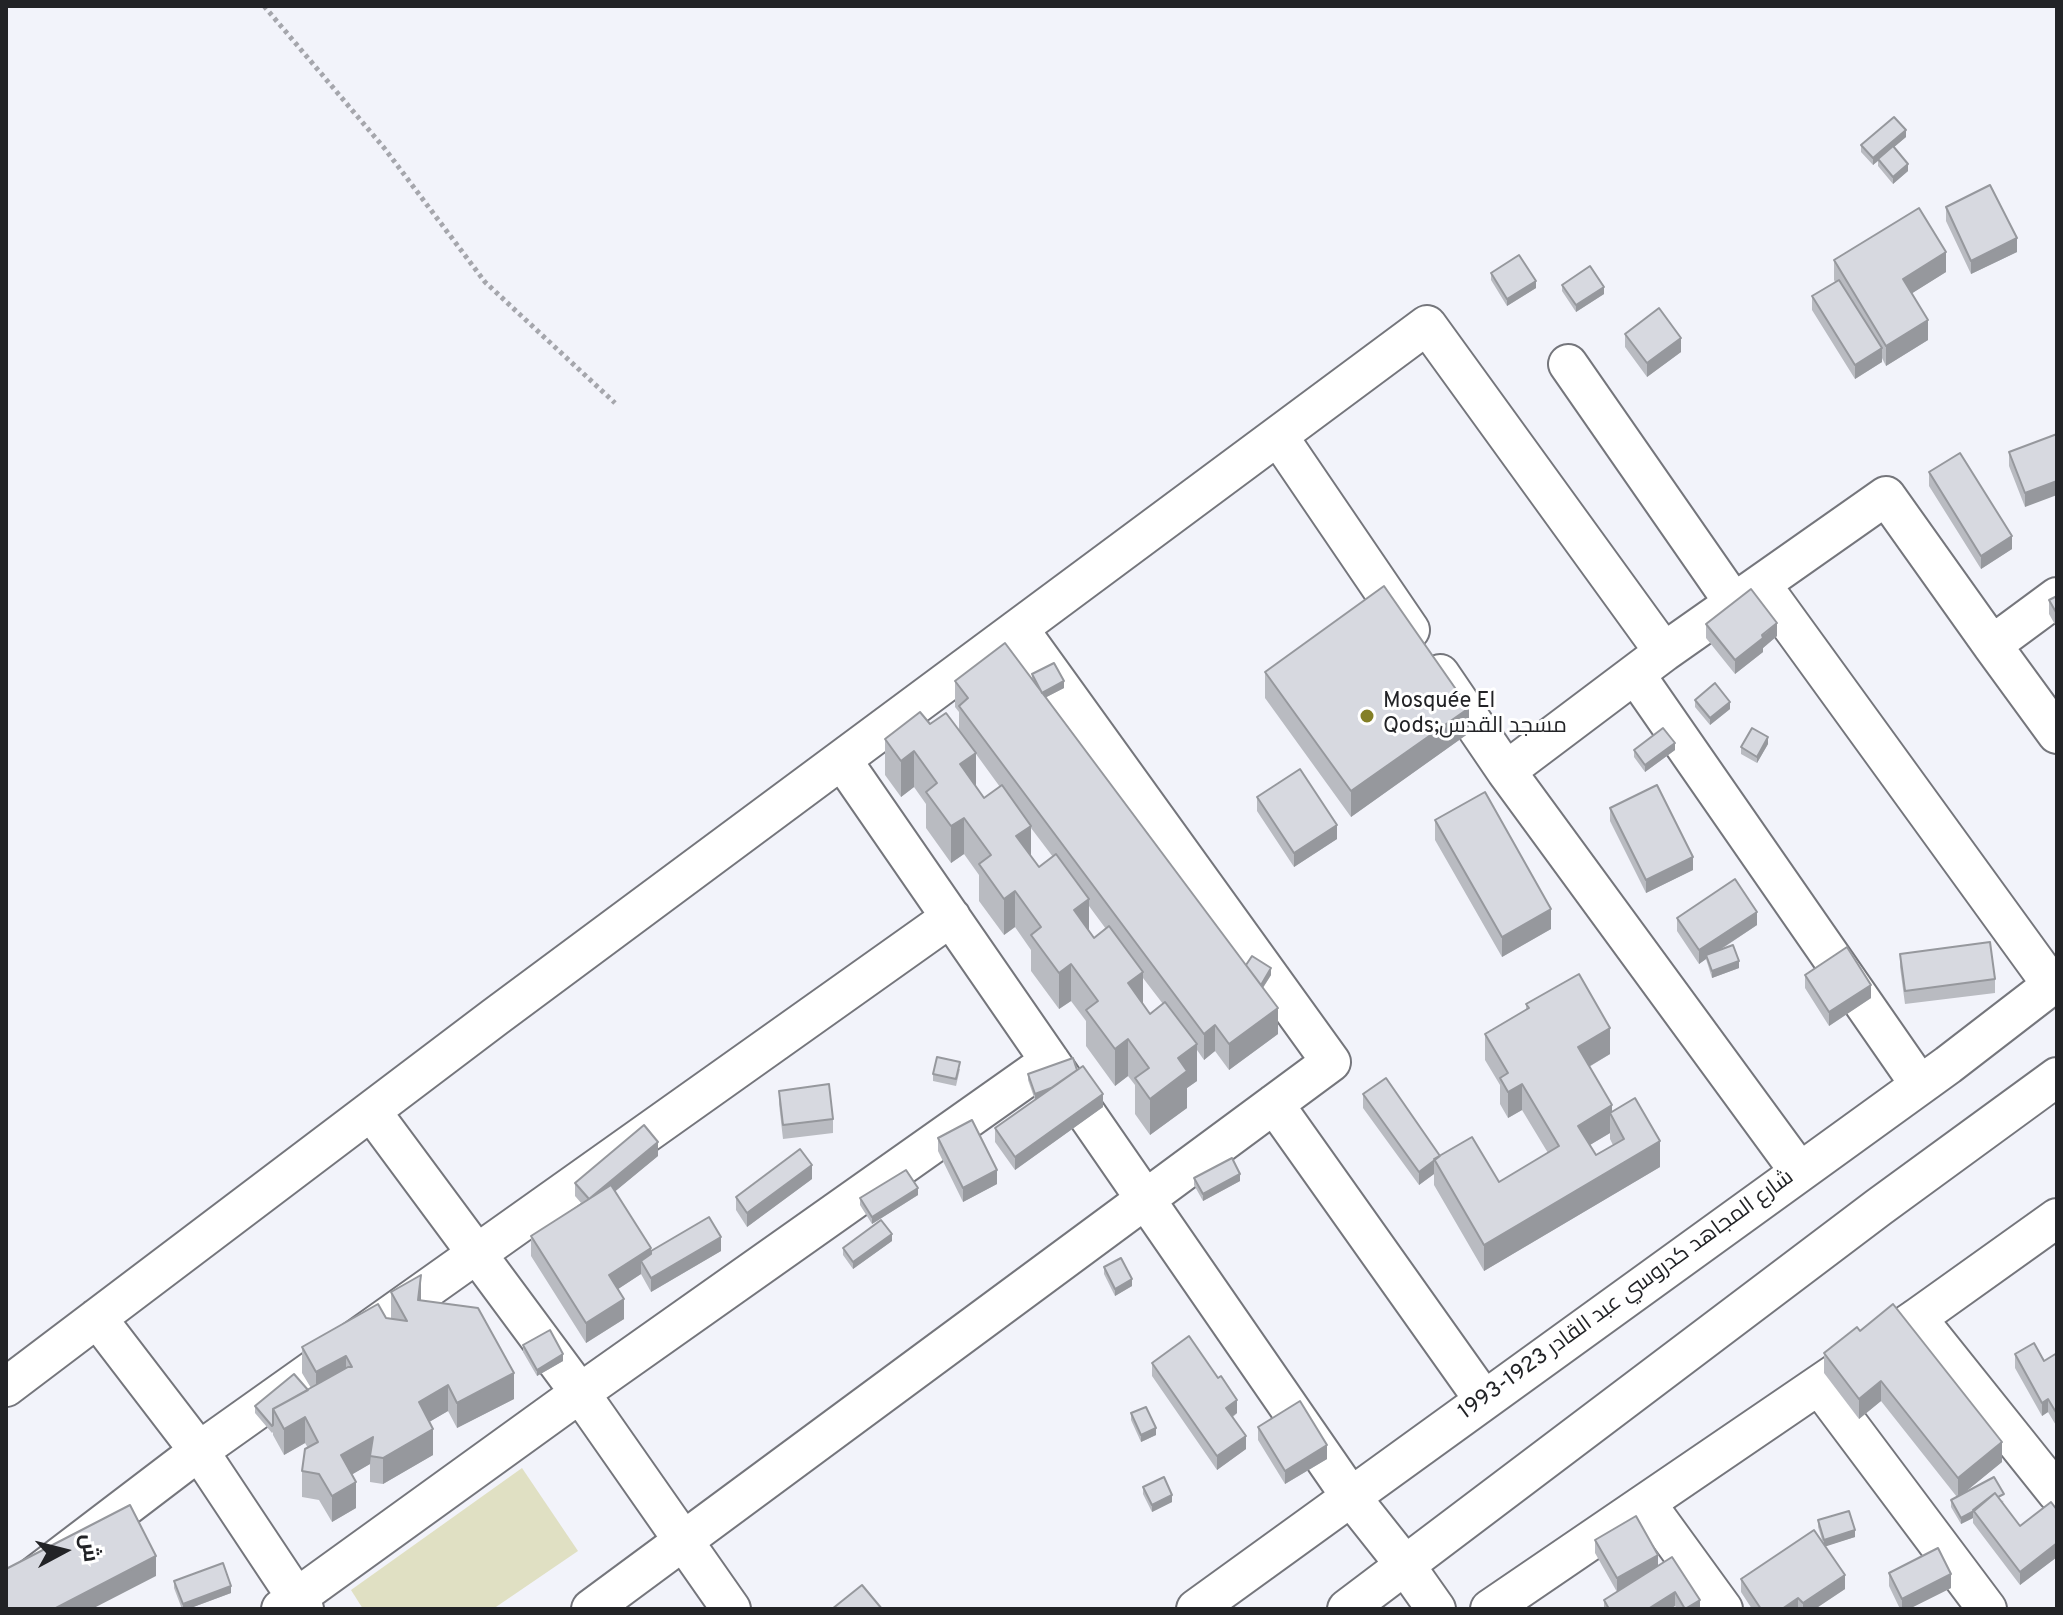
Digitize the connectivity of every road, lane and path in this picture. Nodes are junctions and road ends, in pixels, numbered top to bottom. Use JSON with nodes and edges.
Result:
{"nodes":[{"id":1,"x":264,"y":6,"type":"edge"},
{"id":2,"x":1568,"y":364,"type":"dead end"},
{"id":3,"x":615,"y":403,"type":"dead end"},
{"id":4,"x":1278,"y":436,"type":"junction"},
{"id":5,"x":1748,"y":593,"type":"junction"},
{"id":6,"x":2057,"y":597,"type":"edge"},
{"id":7,"x":1019,"y":629,"type":"junction"},
{"id":8,"x":1992,"y":645,"type":"junction"},
{"id":9,"x":1650,"y":663,"type":"junction"},
{"id":10,"x":2057,"y":734,"type":"edge"},
{"id":11,"x":842,"y":760,"type":"junction"},
{"id":12,"x":1506,"y":771,"type":"junction"},
{"id":13,"x":951,"y":917,"type":"junction"},
{"id":14,"x":2054,"y":983,"type":"edge"},
{"id":15,"x":1050,"y":1061,"type":"junction"},
{"id":16,"x":2057,"y":1077,"type":"edge"},
{"id":17,"x":1920,"y":1085,"type":"junction"},
{"id":18,"x":1274,"y":1104,"type":"junction"},
{"id":19,"x":371,"y":1111,"type":"junction"},
{"id":20,"x":1799,"y":1171,"type":"junction"},
{"id":21,"x":1145,"y":1200,"type":"junction"},
{"id":22,"x":2057,"y":1218,"type":"edge"},
{"id":23,"x":479,"y":1254,"type":"junction"},
{"id":24,"x":97,"y":1318,"type":"junction"},
{"id":25,"x":1917,"y":1318,"type":"junction"},
{"id":26,"x":1819,"y":1385,"type":"junction"},
{"id":27,"x":6,"y":1387,"type":"edge"},
{"id":28,"x":580,"y":1393,"type":"junction"},
{"id":29,"x":1484,"y":1400,"type":"junction"},
{"id":30,"x":199,"y":1451,"type":"junction"},
{"id":31,"x":2057,"y":1493,"type":"edge"},
{"id":32,"x":1351,"y":1497,"type":"junction"},
{"id":33,"x":1646,"y":1503,"type":"junction"},
{"id":34,"x":683,"y":1540,"type":"junction"},
{"id":35,"x":1405,"y":1565,"type":"junction"},
{"id":36,"x":6,"y":1598,"type":"edge"},
{"id":37,"x":294,"y":1606,"type":"edge"},
{"id":38,"x":591,"y":1609,"type":"edge"},
{"id":39,"x":731,"y":1609,"type":"edge"},
{"id":40,"x":1196,"y":1609,"type":"edge"},
{"id":41,"x":1347,"y":1609,"type":"edge"},
{"id":42,"x":1436,"y":1609,"type":"edge"},
{"id":43,"x":1490,"y":1609,"type":"edge"},
{"id":44,"x":1723,"y":1609,"type":"edge"},
{"id":45,"x":1987,"y":1609,"type":"edge"}],
"edges":[{"from":1,"to":3,"type":"path"},
{"from":2,"to":5,"type":"street"},
{"from":4,"to":7,"type":"street"},
{"from":4,"to":9,"type":"street"},
{"from":4,"to":12,"type":"street"},
{"from":5,"to":8,"type":"street"},
{"from":5,"to":9,"type":"street"},
{"from":5,"to":14,"type":"street"},
{"from":6,"to":8,"type":"street"},
{"from":7,"to":11,"type":"street"},
{"from":7,"to":18,"type":"street"},
{"from":8,"to":10,"type":"street"},
{"from":9,"to":12,"type":"street"},
{"from":9,"to":17,"type":"street"},
{"from":11,"to":13,"type":"street"},
{"from":11,"to":19,"type":"street"},
{"from":12,"to":20,"type":"street"},
{"from":13,"to":15,"type":"street"},
{"from":13,"to":23,"type":"street"},
{"from":14,"to":17,"type":"street","name":"شارع المجاهد كدروسي عبد القادر 1923-1993"},
{"from":15,"to":21,"type":"street"},
{"from":15,"to":28,"type":"street"},
{"from":16,"to":35,"type":"street"},
{"from":17,"to":20,"type":"street","name":"شارع المجاهد كدروسي عبد القادر 1923-1993"},
{"from":18,"to":21,"type":"street"},
{"from":18,"to":29,"type":"street"},
{"from":19,"to":23,"type":"street"},
{"from":19,"to":24,"type":"street"},
{"from":20,"to":29,"type":"street","name":"شارع المجاهد كدروسي عبد القادر 1923-1993"},
{"from":21,"to":32,"type":"street"},
{"from":21,"to":34,"type":"street"},
{"from":22,"to":25,"type":"street"},
{"from":23,"to":28,"type":"street"},
{"from":23,"to":30,"type":"street"},
{"from":24,"to":27,"type":"street"},
{"from":24,"to":30,"type":"street"},
{"from":25,"to":26,"type":"street"},
{"from":25,"to":31,"type":"street"},
{"from":26,"to":33,"type":"street"},
{"from":26,"to":45,"type":"street"},
{"from":28,"to":34,"type":"street"},
{"from":28,"to":37,"type":"street"},
{"from":29,"to":32,"type":"street","name":"شارع المجاهد كدروسي عبد القادر 1923-1993"},
{"from":30,"to":36,"type":"street"},
{"from":30,"to":37,"type":"street"},
{"from":32,"to":35,"type":"street"},
{"from":32,"to":40,"type":"street","name":"شارع المجاهد كدروسي عبد القادر 1923-1993"},
{"from":33,"to":43,"type":"street"},
{"from":33,"to":44,"type":"street"},
{"from":34,"to":38,"type":"street"},
{"from":34,"to":39,"type":"street"},
{"from":35,"to":41,"type":"street"},
{"from":35,"to":42,"type":"street"}]}
